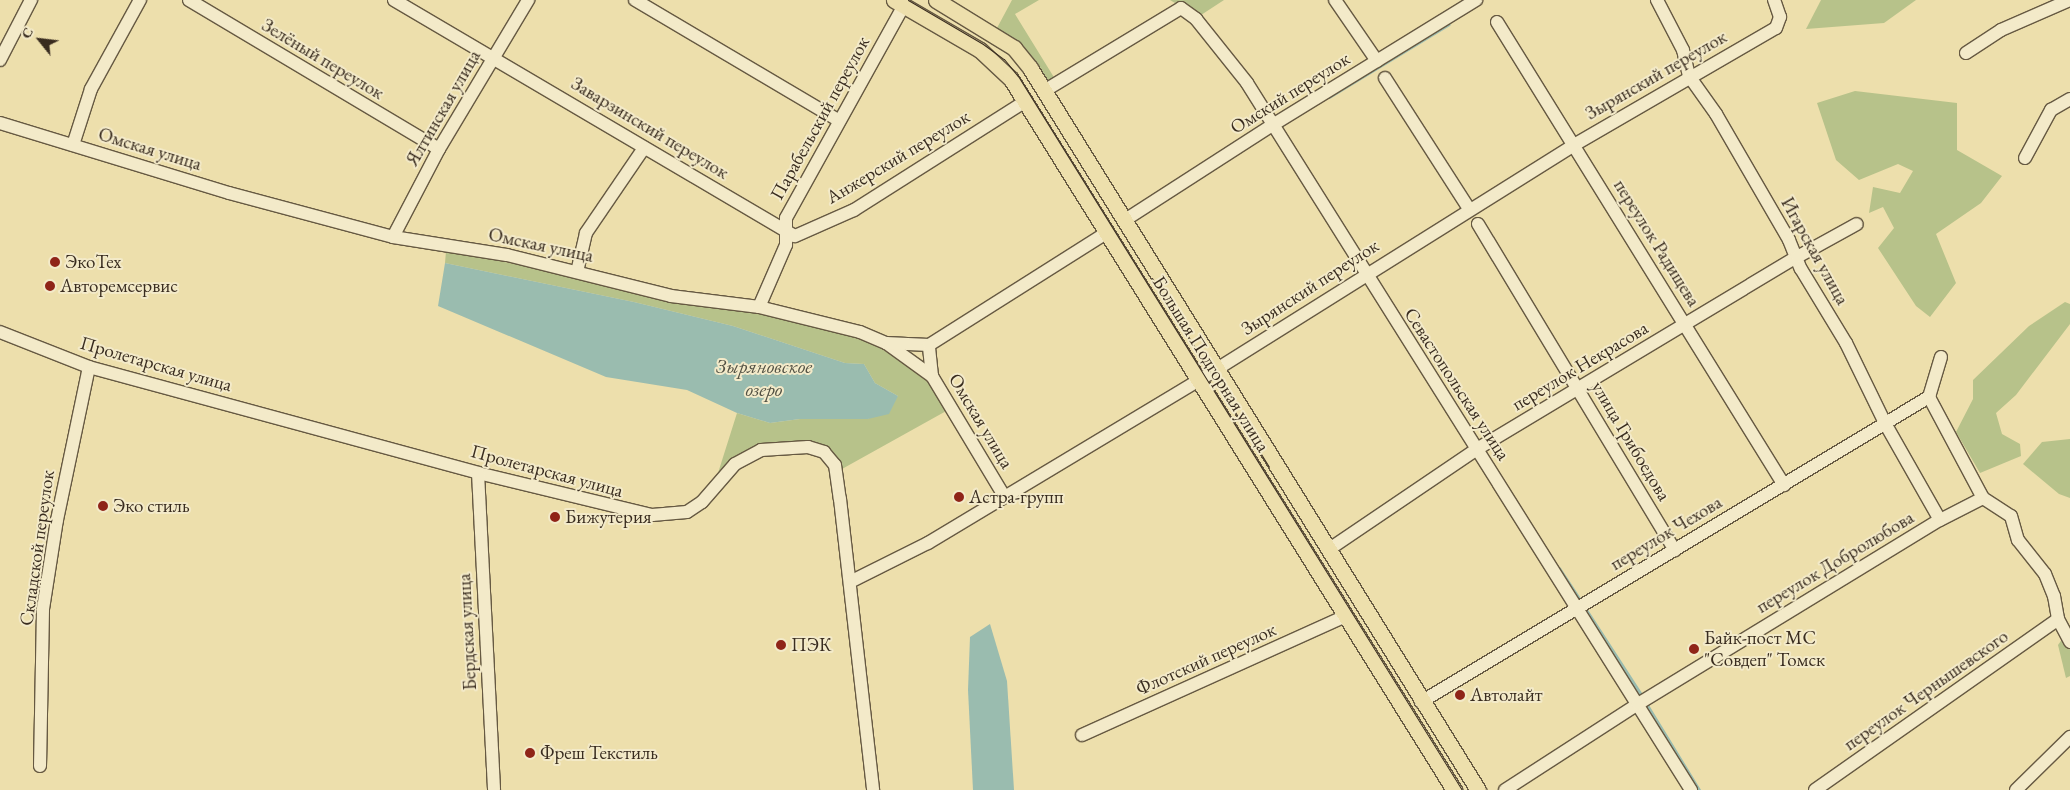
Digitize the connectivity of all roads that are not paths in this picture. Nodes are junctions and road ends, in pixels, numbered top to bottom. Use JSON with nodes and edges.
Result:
{"nodes":[{"id":1,"x":31,"y":0,"type":"edge"},
{"id":2,"x":140,"y":0,"type":"edge"},
{"id":3,"x":189,"y":0,"type":"edge"},
{"id":4,"x":394,"y":0,"type":"edge"},
{"id":5,"x":528,"y":0,"type":"edge"},
{"id":6,"x":635,"y":0,"type":"edge"},
{"id":7,"x":936,"y":0,"type":"edge"},
{"id":8,"x":1335,"y":0,"type":"edge"},
{"id":9,"x":1476,"y":0,"type":"edge"},
{"id":10,"x":1657,"y":0,"type":"edge"},
{"id":11,"x":1774,"y":0,"type":"edge"},
{"id":12,"x":2070,"y":0,"type":"edge"},
{"id":13,"x":899,"y":3,"type":"edge"},
{"id":14,"x":1497,"y":22,"type":"dead end"},
{"id":15,"x":1966,"y":53,"type":"dead end"},
{"id":16,"x":495,"y":56,"type":"junction"},
{"id":17,"x":0,"y":60,"type":"edge"},
{"id":18,"x":1376,"y":61,"type":"junction"},
{"id":19,"x":1689,"y":76,"type":"junction"},
{"id":20,"x":1385,"y":78,"type":"dead end"},
{"id":21,"x":1044,"y":91,"type":"junction"},
{"id":22,"x":2070,"y":98,"type":"edge"},
{"id":23,"x":1026,"y":101,"type":"junction"},
{"id":24,"x":838,"y":120,"type":"junction"},
{"id":25,"x":0,"y":123,"type":"edge"},
{"id":26,"x":1271,"y":126,"type":"junction"},
{"id":27,"x":73,"y":145,"type":"junction"},
{"id":28,"x":1574,"y":145,"type":"junction"},
{"id":29,"x":644,"y":148,"type":"junction"},
{"id":30,"x":438,"y":149,"type":"junction"},
{"id":31,"x":2025,"y":158,"type":"dead end"},
{"id":32,"x":1469,"y":209,"type":"junction"},
{"id":33,"x":1125,"y":220,"type":"junction"},
{"id":34,"x":1478,"y":224,"type":"dead end"},
{"id":35,"x":1858,"y":224,"type":"dead end"},
{"id":36,"x":787,"y":231,"type":"junction"},
{"id":37,"x":1106,"y":233,"type":"junction"},
{"id":38,"x":393,"y":236,"type":"junction"},
{"id":39,"x":1797,"y":257,"type":"junction"},
{"id":40,"x":577,"y":272,"type":"junction"},
{"id":41,"x":1364,"y":274,"type":"junction"},
{"id":42,"x":759,"y":307,"type":"junction"},
{"id":43,"x":1685,"y":324,"type":"junction"},
{"id":44,"x":0,"y":332,"type":"edge"},
{"id":45,"x":886,"y":343,"type":"junction"},
{"id":46,"x":929,"y":345,"type":"junction"},
{"id":47,"x":1941,"y":357,"type":"dead end"},
{"id":48,"x":89,"y":367,"type":"junction"},
{"id":49,"x":1217,"y":368,"type":"junction"},
{"id":50,"x":932,"y":376,"type":"junction"},
{"id":51,"x":1198,"y":381,"type":"junction"},
{"id":52,"x":1578,"y":390,"type":"junction"},
{"id":53,"x":1929,"y":397,"type":"junction"},
{"id":54,"x":1886,"y":425,"type":"junction"},
{"id":55,"x":1477,"y":449,"type":"junction"},
{"id":56,"x":478,"y":473,"type":"junction"},
{"id":57,"x":1784,"y":485,"type":"junction"},
{"id":58,"x":1004,"y":496,"type":"junction"},
{"id":59,"x":1983,"y":498,"type":"junction"},
{"id":60,"x":1940,"y":520,"type":"junction"},
{"id":61,"x":1328,"y":550,"type":"junction"},
{"id":62,"x":1675,"y":550,"type":"junction"},
{"id":63,"x":852,"y":581,"type":"junction"},
{"id":64,"x":1577,"y":608,"type":"junction"},
{"id":65,"x":1346,"y":616,"type":"junction"},
{"id":66,"x":2058,"y":620,"type":"junction"},
{"id":67,"x":2070,"y":642,"type":"edge"},
{"id":68,"x":1422,"y":702,"type":"junction"},
{"id":69,"x":1638,"y":704,"type":"junction"},
{"id":70,"x":1082,"y":735,"type":"dead end"},
{"id":71,"x":2070,"y":737,"type":"edge"},
{"id":72,"x":40,"y":766,"type":"dead end"},
{"id":73,"x":494,"y":790,"type":"edge"},
{"id":74,"x":873,"y":790,"type":"edge"},
{"id":75,"x":1454,"y":790,"type":"edge"},
{"id":76,"x":1478,"y":790,"type":"edge"},
{"id":77,"x":1505,"y":790,"type":"edge"},
{"id":78,"x":1691,"y":790,"type":"edge"},
{"id":79,"x":1815,"y":790,"type":"edge"},
{"id":80,"x":2016,"y":790,"type":"edge"}],
"edges":[{"from":1,"to":17,"type":"street"},
{"from":2,"to":27,"type":"street"},
{"from":3,"to":30,"type":"street","name":"Зелёный переулок"},
{"from":4,"to":16,"type":"street","name":"Заварзинский переулок"},
{"from":5,"to":16,"type":"street","name":"Ялтинская улица"},
{"from":6,"to":24,"type":"street"},
{"from":7,"to":21,"type":"main road","name":"Большая Подгорная улица"},
{"from":8,"to":18,"type":"street"},
{"from":9,"to":18,"type":"street","name":"Омский переулок"},
{"from":10,"to":19,"type":"street","name":"Игарская улица"},
{"from":11,"to":19,"type":"street","name":"Зырянский переулок"},
{"from":12,"to":15,"type":"street"},
{"from":13,"to":23,"type":"main road","name":"Большая Подгорная улица"},
{"from":13,"to":24,"type":"street","name":"Парабельский переулок"},
{"from":14,"to":28,"type":"street","name":"переулок Радищева"},
{"from":16,"to":29,"type":"street","name":"Заварзинский переулок"},
{"from":16,"to":30,"type":"street","name":"Ялтинская улица"},
{"from":18,"to":26,"type":"street","name":"Омский переулок"},
{"from":19,"to":28,"type":"street","name":"Зырянский переулок"},
{"from":19,"to":39,"type":"street","name":"Игарская улица"},
{"from":20,"to":32,"type":"street"},
{"from":21,"to":26,"type":"street","name":"Севастопольская улица"},
{"from":21,"to":33,"type":"main road","name":"Большая Подгорная улица"},
{"from":22,"to":31,"type":"street"},
{"from":23,"to":36,"type":"street","name":"Анжерский переулок"},
{"from":23,"to":37,"type":"main road","name":"Большая Подгорная улица"},
{"from":24,"to":36,"type":"street","name":"Парабельский переулок"},
{"from":25,"to":27,"type":"street","name":"Омская улица"},
{"from":26,"to":33,"type":"street","name":"Омский переулок"},
{"from":26,"to":41,"type":"street","name":"Севастопольская улица"},
{"from":27,"to":38,"type":"street","name":"Омская улица"},
{"from":28,"to":32,"type":"street","name":"Зырянский переулок"},
{"from":28,"to":43,"type":"street","name":"переулок Радищева"},
{"from":29,"to":36,"type":"street","name":"Заварзинский переулок"},
{"from":29,"to":40,"type":"street"},
{"from":30,"to":38,"type":"street","name":"Ялтинская улица"},
{"from":32,"to":41,"type":"street","name":"Зырянский переулок"},
{"from":33,"to":49,"type":"main road","name":"Большая Подгорная улица"},
{"from":34,"to":52,"type":"street","name":"улица Грибоедова"},
{"from":35,"to":39,"type":"street","name":"переулок Некрасова"},
{"from":36,"to":42,"type":"street","name":"Парабельский переулок"},
{"from":37,"to":46,"type":"street"},
{"from":37,"to":51,"type":"main road","name":"Большая Подгорная улица"},
{"from":38,"to":40,"type":"street","name":"Омская улица"},
{"from":39,"to":43,"type":"street","name":"переулок Некрасова"},
{"from":39,"to":54,"type":"street","name":"Игарская улица"},
{"from":40,"to":42,"type":"street","name":"Омская улица"},
{"from":41,"to":49,"type":"street","name":"Зырянский переулок"},
{"from":41,"to":55,"type":"street","name":"Севастопольская улица"},
{"from":42,"to":45,"type":"street","name":"Омская улица"},
{"from":43,"to":52,"type":"street","name":"переулок Некрасова"},
{"from":43,"to":57,"type":"street","name":"переулок Радищева"},
{"from":44,"to":48,"type":"street","name":"Пролетарская улица"},
{"from":45,"to":46,"type":"street"},
{"from":45,"to":50,"type":"street","name":"Омская улица"},
{"from":46,"to":50,"type":"street"},
{"from":47,"to":53,"type":"street"},
{"from":48,"to":56,"type":"street","name":"Пролетарская улица"},
{"from":48,"to":72,"type":"street","name":"Складской переулок"},
{"from":49,"to":51,"type":"street","name":"Зырянский переулок"},
{"from":49,"to":61,"type":"main road","name":"Большая Подгорная улица"},
{"from":50,"to":58,"type":"street","name":"Омская улица"},
{"from":51,"to":58,"type":"street","name":"Зырянский переулок"},
{"from":51,"to":65,"type":"main road","name":"Большая Подгорная улица"},
{"from":52,"to":55,"type":"street","name":"переулок Некрасова"},
{"from":52,"to":62,"type":"street","name":"улица Грибоедова"},
{"from":53,"to":54,"type":"street","name":"переулок Чехова"},
{"from":53,"to":59,"type":"street"},
{"from":54,"to":57,"type":"street","name":"переулок Чехова"},
{"from":54,"to":60,"type":"street","name":"Игарская улица"},
{"from":55,"to":61,"type":"street","name":"переулок Некрасова"},
{"from":55,"to":64,"type":"street","name":"Севастопольская улица"},
{"from":56,"to":63,"type":"street","name":"Пролетарская улица"},
{"from":56,"to":73,"type":"street","name":"Бердская улица"},
{"from":57,"to":62,"type":"street","name":"переулок Чехова"},
{"from":58,"to":63,"type":"street","name":"Зырянский переулок"},
{"from":59,"to":60,"type":"street","name":"переулок Добролюбова"},
{"from":59,"to":66,"type":"street"},
{"from":60,"to":69,"type":"street","name":"переулок Добролюбова"},
{"from":61,"to":68,"type":"main road","name":"Большая Подгорная улица"},
{"from":62,"to":64,"type":"street","name":"переулок Чехова"},
{"from":63,"to":74,"type":"street","name":"Пролетарская улица"},
{"from":64,"to":68,"type":"street","name":"переулок Чехова"},
{"from":64,"to":69,"type":"street","name":"Севастопольская улица"},
{"from":65,"to":70,"type":"street","name":"Флотский переулок"},
{"from":65,"to":75,"type":"main road","name":"Большая Подгорная улица"},
{"from":66,"to":67,"type":"street"},
{"from":66,"to":79,"type":"street","name":"переулок Чернышевского"},
{"from":68,"to":76,"type":"main road","name":"Большая Подгорная улица"},
{"from":69,"to":77,"type":"street","name":"переулок Добролюбова"},
{"from":69,"to":78,"type":"street","name":"Севастопольская улица"},
{"from":71,"to":80,"type":"street"}]}
